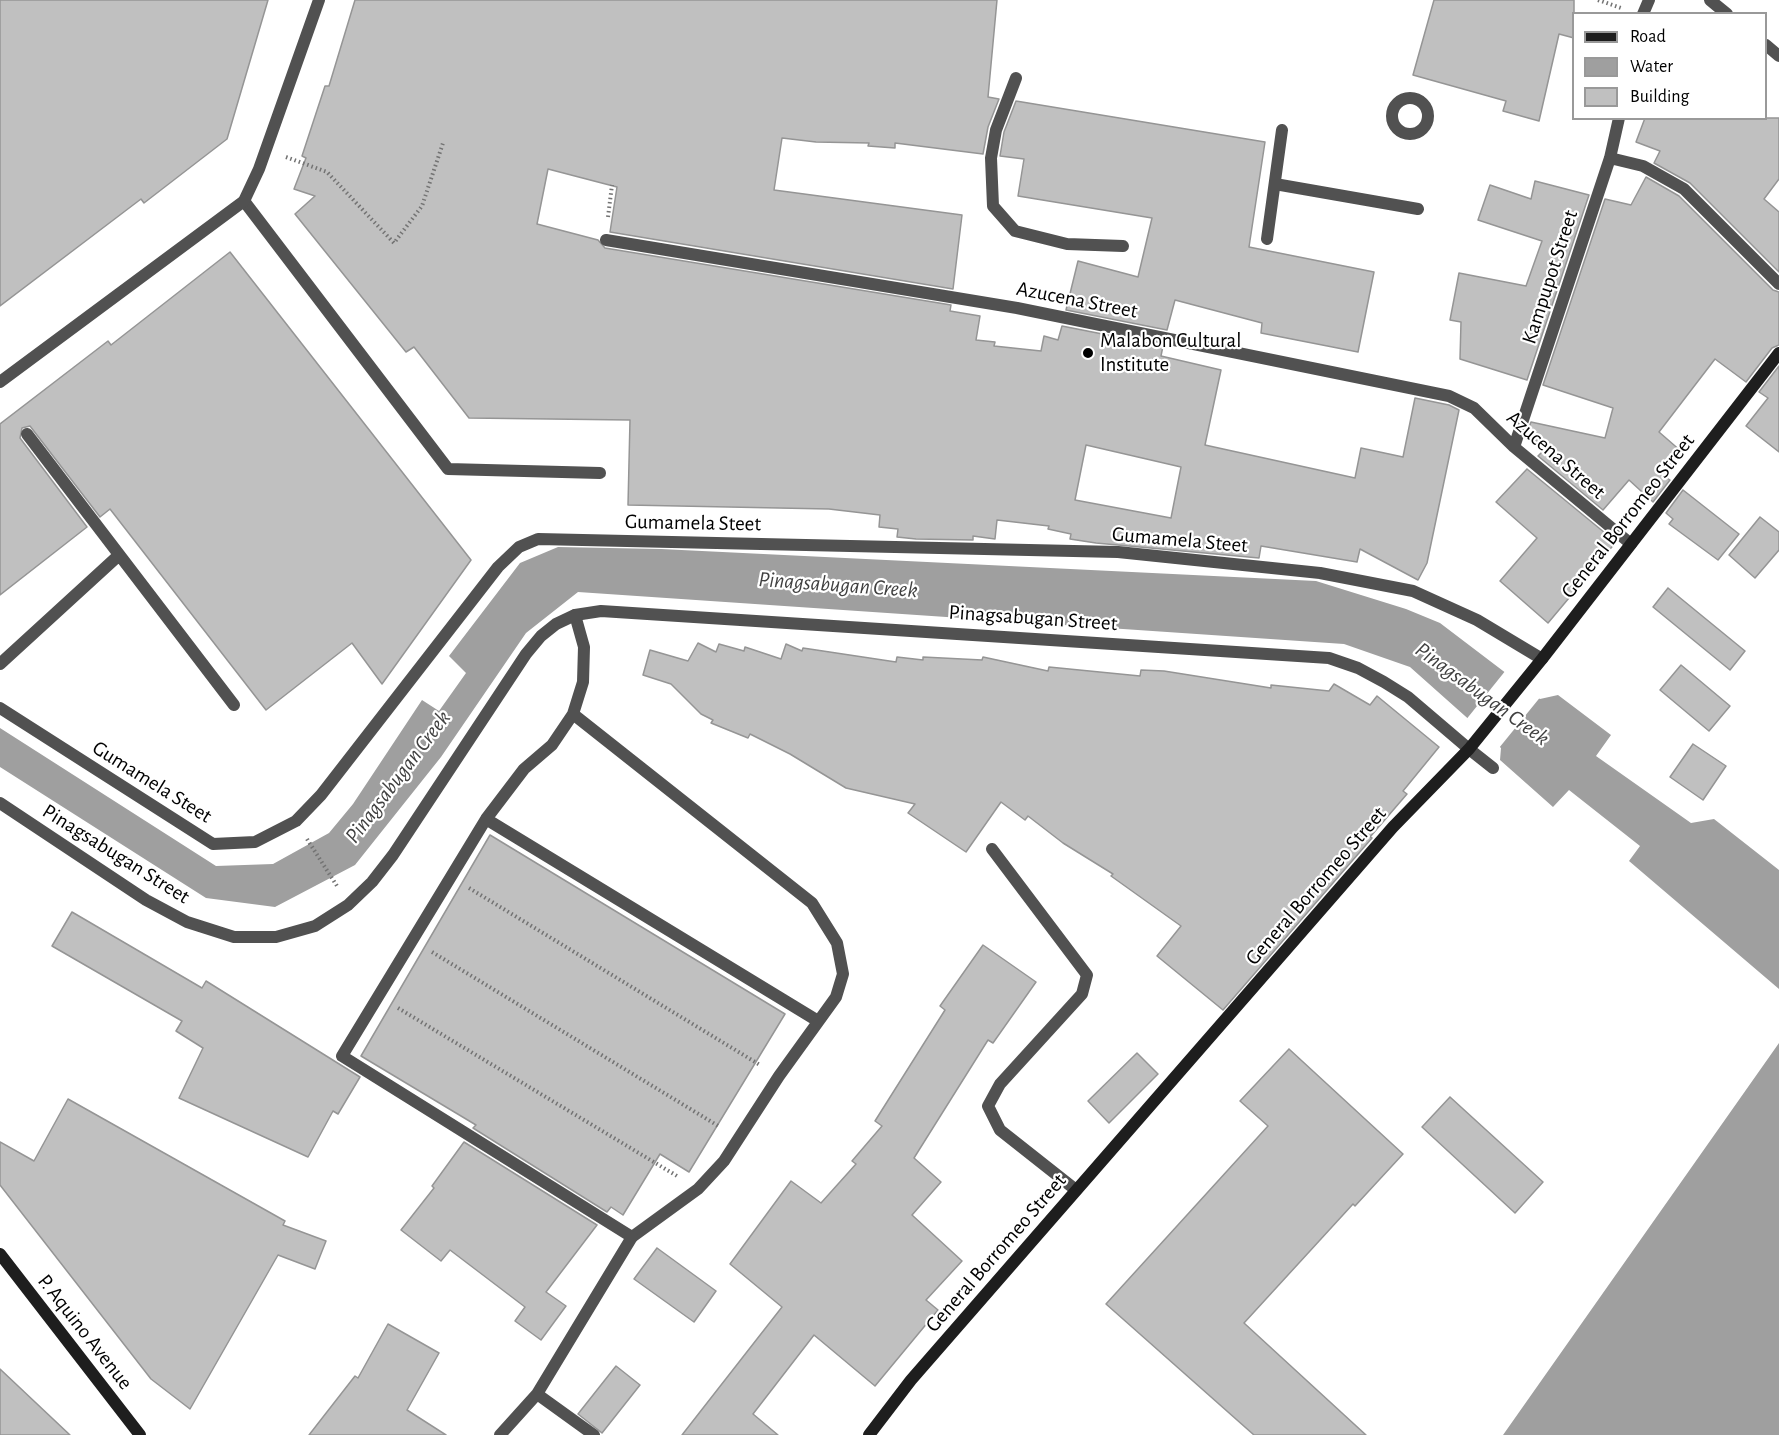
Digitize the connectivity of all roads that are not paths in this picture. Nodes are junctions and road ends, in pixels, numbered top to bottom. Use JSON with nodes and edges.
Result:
{"nodes":[{"id":1,"x":319,"y":0,"type":"edge"},
{"id":2,"x":1710,"y":0,"type":"edge"},
{"id":3,"x":1724,"y":12,"type":"edge"},
{"id":4,"x":1767,"y":46,"type":"edge"},
{"id":5,"x":1779,"y":56,"type":"edge"},
{"id":6,"x":1016,"y":78,"type":"dead end"},
{"id":7,"x":1619,"y":120,"type":"edge"},
{"id":8,"x":1282,"y":130,"type":"dead end"},
{"id":9,"x":1610,"y":158,"type":"junction"},
{"id":10,"x":1275,"y":184,"type":"junction"},
{"id":11,"x":244,"y":201,"type":"junction"},
{"id":12,"x":1418,"y":209,"type":"dead end"},
{"id":13,"x":1267,"y":239,"type":"dead end"},
{"id":14,"x":606,"y":240,"type":"road end"},
{"id":15,"x":1123,"y":246,"type":"dead end"},
{"id":16,"x":1779,"y":284,"type":"edge"},
{"id":17,"x":1779,"y":353,"type":"edge"},
{"id":18,"x":0,"y":382,"type":"edge"},
{"id":19,"x":27,"y":434,"type":"dead end"},
{"id":20,"x":1514,"y":447,"type":"junction"},
{"id":21,"x":600,"y":472,"type":"dead end"},
{"id":22,"x":1631,"y":544,"type":"junction"},
{"id":23,"x":118,"y":556,"type":"junction"},
{"id":24,"x":575,"y":615,"type":"junction"},
{"id":25,"x":1542,"y":659,"type":"junction"},
{"id":26,"x":0,"y":664,"type":"edge"},
{"id":27,"x":234,"y":705,"type":"dead end"},
{"id":28,"x":0,"y":708,"type":"edge"},
{"id":29,"x":573,"y":714,"type":"junction"},
{"id":30,"x":1469,"y":749,"type":"junction"},
{"id":31,"x":1493,"y":768,"type":"dead end"},
{"id":32,"x":0,"y":804,"type":"edge"},
{"id":33,"x":486,"y":819,"type":"junction"},
{"id":34,"x":992,"y":849,"type":"dead end"},
{"id":35,"x":818,"y":1021,"type":"junction"},
{"id":36,"x":1077,"y":1190,"type":"junction"},
{"id":37,"x":632,"y":1237,"type":"junction"},
{"id":38,"x":0,"y":1254,"type":"edge"},
{"id":39,"x":537,"y":1394,"type":"junction"},
{"id":40,"x":140,"y":1435,"type":"edge"},
{"id":41,"x":500,"y":1435,"type":"edge"},
{"id":42,"x":594,"y":1435,"type":"edge"},
{"id":43,"x":868,"y":1435,"type":"edge"}],
"edges":[{"from":1,"to":11,"type":"street"},
{"from":2,"to":3,"type":"street"},
{"from":4,"to":5,"type":"street"},
{"from":6,"to":15,"type":"street"},
{"from":7,"to":9,"type":"street","name":"Kampupot Street"},
{"from":8,"to":10,"type":"street"},
{"from":9,"to":16,"type":"street"},
{"from":9,"to":20,"type":"street","name":"Kampupot Street"},
{"from":10,"to":12,"type":"street"},
{"from":10,"to":13,"type":"street"},
{"from":11,"to":18,"type":"street"},
{"from":11,"to":21,"type":"street"},
{"from":14,"to":20,"type":"street","name":"Azucena Street"},
{"from":17,"to":22,"type":"street","name":"General Borromeo Street"},
{"from":19,"to":23,"type":"street"},
{"from":20,"to":22,"type":"street","name":"Azucena Street"},
{"from":22,"to":25,"type":"street","name":"General Borromeo Street"},
{"from":23,"to":26,"type":"street"},
{"from":23,"to":27,"type":"street"},
{"from":24,"to":29,"type":"street"},
{"from":24,"to":30,"type":"street","name":"Pinagsabugan Street"},
{"from":24,"to":32,"type":"street","name":"Pinagsabugan Street"},
{"from":25,"to":28,"type":"street","name":"Gumamela Steet"},
{"from":25,"to":30,"type":"street","name":"General Borromeo Street"},
{"from":29,"to":33,"type":"street"},
{"from":29,"to":35,"type":"street"},
{"from":30,"to":31,"type":"street","name":"Pinagsabugan Street"},
{"from":30,"to":36,"type":"street","name":"General Borromeo Street"},
{"from":33,"to":35,"type":"street"},
{"from":33,"to":37,"type":"street"},
{"from":34,"to":36,"type":"street"},
{"from":35,"to":37,"type":"street"},
{"from":36,"to":43,"type":"street","name":"General Borromeo Street"},
{"from":37,"to":39,"type":"street"},
{"from":38,"to":40,"type":"street","name":"P. Aquino Avenue"},
{"from":39,"to":41,"type":"street"},
{"from":39,"to":42,"type":"street"}]}
